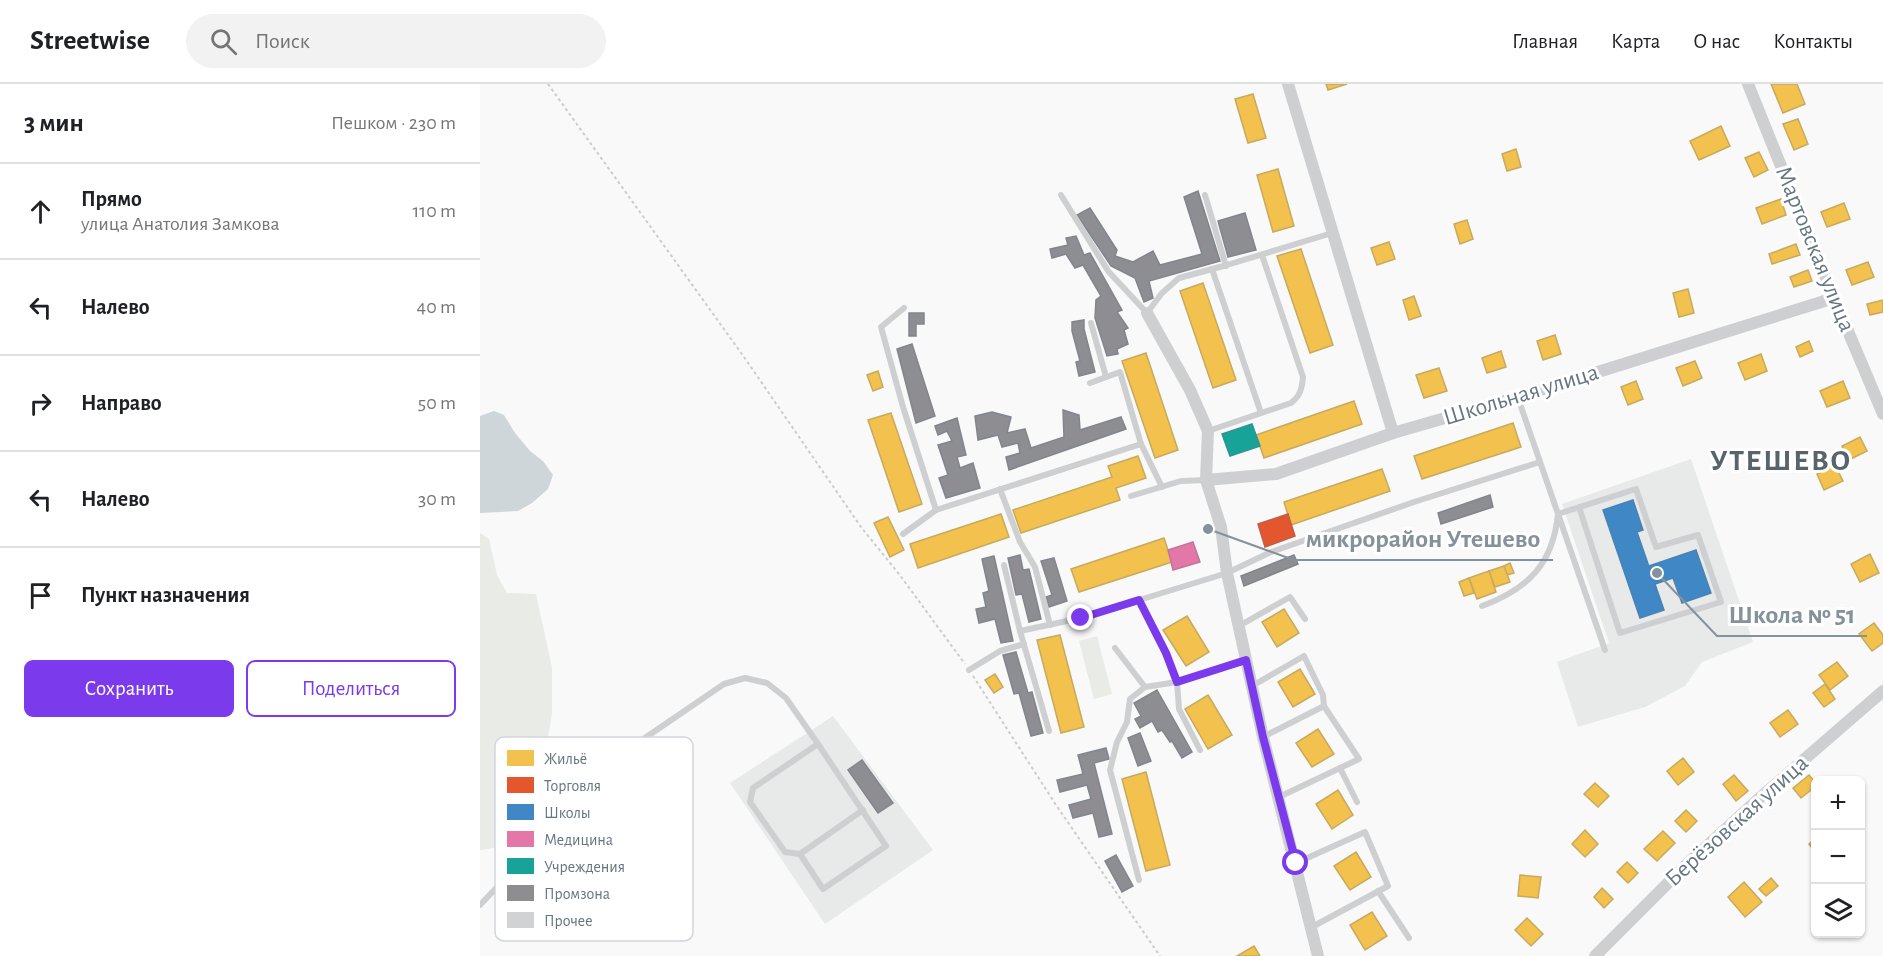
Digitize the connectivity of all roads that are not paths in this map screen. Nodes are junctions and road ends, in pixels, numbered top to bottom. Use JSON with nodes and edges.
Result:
{"nodes":[{"id":1,"x":1288,"y":84,"type":"edge"},
{"id":2,"x":1748,"y":84,"type":"edge"},
{"id":3,"x":1061,"y":195,"type":"dead end"},
{"id":4,"x":1205,"y":195,"type":"dead end"},
{"id":5,"x":1332,"y":233,"type":"junction"},
{"id":6,"x":1262,"y":255,"type":"junction"},
{"id":7,"x":1226,"y":266,"type":"junction"},
{"id":8,"x":1212,"y":269,"type":"junction"},
{"id":9,"x":1834,"y":298,"type":"junction"},
{"id":10,"x":904,"y":308,"type":"dead end"},
{"id":11,"x":1147,"y":313,"type":"junction"},
{"id":12,"x":1091,"y":323,"type":"dead end"},
{"id":13,"x":1106,"y":377,"type":"junction"},
{"id":14,"x":1090,"y":383,"type":"dead end"},
{"id":15,"x":1518,"y":397,"type":"junction"},
{"id":16,"x":1261,"y":413,"type":"junction"},
{"id":17,"x":1883,"y":414,"type":"edge"},
{"id":18,"x":1208,"y":431,"type":"junction"},
{"id":19,"x":1393,"y":433,"type":"junction"},
{"id":20,"x":1141,"y":444,"type":"junction"},
{"id":21,"x":1540,"y":462,"type":"junction"},
{"id":22,"x":1206,"y":480,"type":"junction"},
{"id":23,"x":1162,"y":487,"type":"junction"},
{"id":24,"x":1000,"y":489,"type":"junction"},
{"id":25,"x":1131,"y":496,"type":"dead end"},
{"id":26,"x":1579,"y":507,"type":"junction"},
{"id":27,"x":936,"y":510,"type":"junction"},
{"id":28,"x":1558,"y":514,"type":"junction"},
{"id":29,"x":903,"y":534,"type":"dead end"},
{"id":30,"x":1004,"y":566,"type":"dead end"},
{"id":31,"x":1227,"y":573,"type":"junction"},
{"id":32,"x":1139,"y":600,"type":"junction"},
{"id":33,"x":1482,"y":606,"type":"dead end"},
{"id":34,"x":1305,"y":619,"type":"dead end"},
{"id":35,"x":1050,"y":625,"type":"junction"},
{"id":36,"x":1239,"y":627,"type":"junction"},
{"id":37,"x":1020,"y":631,"type":"junction"},
{"id":38,"x":1024,"y":644,"type":"junction"},
{"id":39,"x":1115,"y":648,"type":"dead end"},
{"id":40,"x":1605,"y":650,"type":"dead end"},
{"id":41,"x":1246,"y":660,"type":"junction"},
{"id":42,"x":969,"y":670,"type":"road end"},
{"id":43,"x":1177,"y":682,"type":"junction"},
{"id":44,"x":1252,"y":686,"type":"junction"},
{"id":45,"x":1144,"y":687,"type":"junction"},
{"id":46,"x":1883,"y":691,"type":"edge"},
{"id":47,"x":1324,"y":706,"type":"junction"},
{"id":48,"x":1049,"y":730,"type":"dead end"},
{"id":49,"x":646,"y":737,"type":"edge"},
{"id":50,"x":1263,"y":737,"type":"junction"},
{"id":51,"x":818,"y":744,"type":"junction"},
{"id":52,"x":1200,"y":750,"type":"dead end"},
{"id":53,"x":1340,"y":768,"type":"junction"},
{"id":54,"x":1279,"y":797,"type":"junction"},
{"id":55,"x":1357,"y":802,"type":"dead end"},
{"id":56,"x":863,"y":810,"type":"junction"},
{"id":57,"x":800,"y":854,"type":"junction"},
{"id":58,"x":1296,"y":863,"type":"junction"},
{"id":59,"x":1139,"y":880,"type":"dead end"},
{"id":60,"x":495,"y":889,"type":"edge"},
{"id":61,"x":1378,"y":891,"type":"junction"},
{"id":62,"x":480,"y":905,"type":"edge"},
{"id":63,"x":1311,"y":927,"type":"junction"},
{"id":64,"x":1409,"y":938,"type":"dead end"},
{"id":65,"x":1318,"y":956,"type":"edge"},
{"id":66,"x":1595,"y":956,"type":"edge"}],
"edges":[{"from":1,"to":5,"type":"street"},
{"from":2,"to":9,"type":"street","name":"Мартовская улица"},
{"from":3,"to":11,"type":"lane"},
{"from":4,"to":7,"type":"lane"},
{"from":5,"to":6,"type":"lane"},
{"from":5,"to":19,"type":"street"},
{"from":6,"to":7,"type":"lane"},
{"from":6,"to":16,"type":"lane"},
{"from":7,"to":8,"type":"lane"},
{"from":8,"to":11,"type":"lane"},
{"from":8,"to":16,"type":"lane"},
{"from":9,"to":15,"type":"street","name":"Школьная улица"},
{"from":9,"to":17,"type":"street","name":"Мартовская улица"},
{"from":10,"to":27,"type":"lane"},
{"from":11,"to":18,"type":"street"},
{"from":12,"to":13,"type":"lane"},
{"from":13,"to":14,"type":"lane"},
{"from":13,"to":20,"type":"lane"},
{"from":15,"to":19,"type":"street","name":"Школьная улица"},
{"from":15,"to":21,"type":"lane"},
{"from":16,"to":18,"type":"lane"},
{"from":18,"to":22,"type":"street"},
{"from":19,"to":22,"type":"street","name":"Школьная улица"},
{"from":20,"to":23,"type":"lane"},
{"from":20,"to":24,"type":"lane"},
{"from":21,"to":28,"type":"lane"},
{"from":21,"to":31,"type":"lane"},
{"from":22,"to":23,"type":"lane"},
{"from":22,"to":31,"type":"street"},
{"from":23,"to":25,"type":"lane"},
{"from":24,"to":27,"type":"lane"},
{"from":24,"to":35,"type":"lane"},
{"from":26,"to":26,"type":"lane"},
{"from":26,"to":28,"type":"lane"},
{"from":27,"to":29,"type":"lane"},
{"from":28,"to":33,"type":"lane"},
{"from":28,"to":40,"type":"lane"},
{"from":30,"to":37,"type":"lane"},
{"from":31,"to":32,"type":"lane"},
{"from":31,"to":36,"type":"street"},
{"from":32,"to":35,"type":"lane"},
{"from":32,"to":43,"type":"lane"},
{"from":34,"to":36,"type":"lane"},
{"from":35,"to":37,"type":"lane"},
{"from":36,"to":41,"type":"street"},
{"from":37,"to":38,"type":"lane"},
{"from":38,"to":42,"type":"lane"},
{"from":38,"to":48,"type":"lane"},
{"from":39,"to":45,"type":"lane"},
{"from":41,"to":43,"type":"lane"},
{"from":41,"to":44,"type":"street"},
{"from":43,"to":45,"type":"lane"},
{"from":43,"to":52,"type":"lane"},
{"from":44,"to":47,"type":"lane"},
{"from":44,"to":50,"type":"street"},
{"from":45,"to":59,"type":"lane"},
{"from":46,"to":66,"type":"street","name":"Берёзовская улица"},
{"from":47,"to":50,"type":"lane"},
{"from":47,"to":53,"type":"lane"},
{"from":49,"to":51,"type":"lane"},
{"from":50,"to":54,"type":"street"},
{"from":51,"to":56,"type":"lane"},
{"from":51,"to":57,"type":"lane"},
{"from":53,"to":54,"type":"lane"},
{"from":53,"to":55,"type":"lane"},
{"from":54,"to":58,"type":"street"},
{"from":56,"to":57,"type":"lane"},
{"from":56,"to":57,"type":"lane"},
{"from":58,"to":61,"type":"lane"},
{"from":58,"to":63,"type":"street"},
{"from":60,"to":62,"type":"lane"},
{"from":61,"to":63,"type":"lane"},
{"from":61,"to":64,"type":"lane"},
{"from":63,"to":65,"type":"street"}]}
